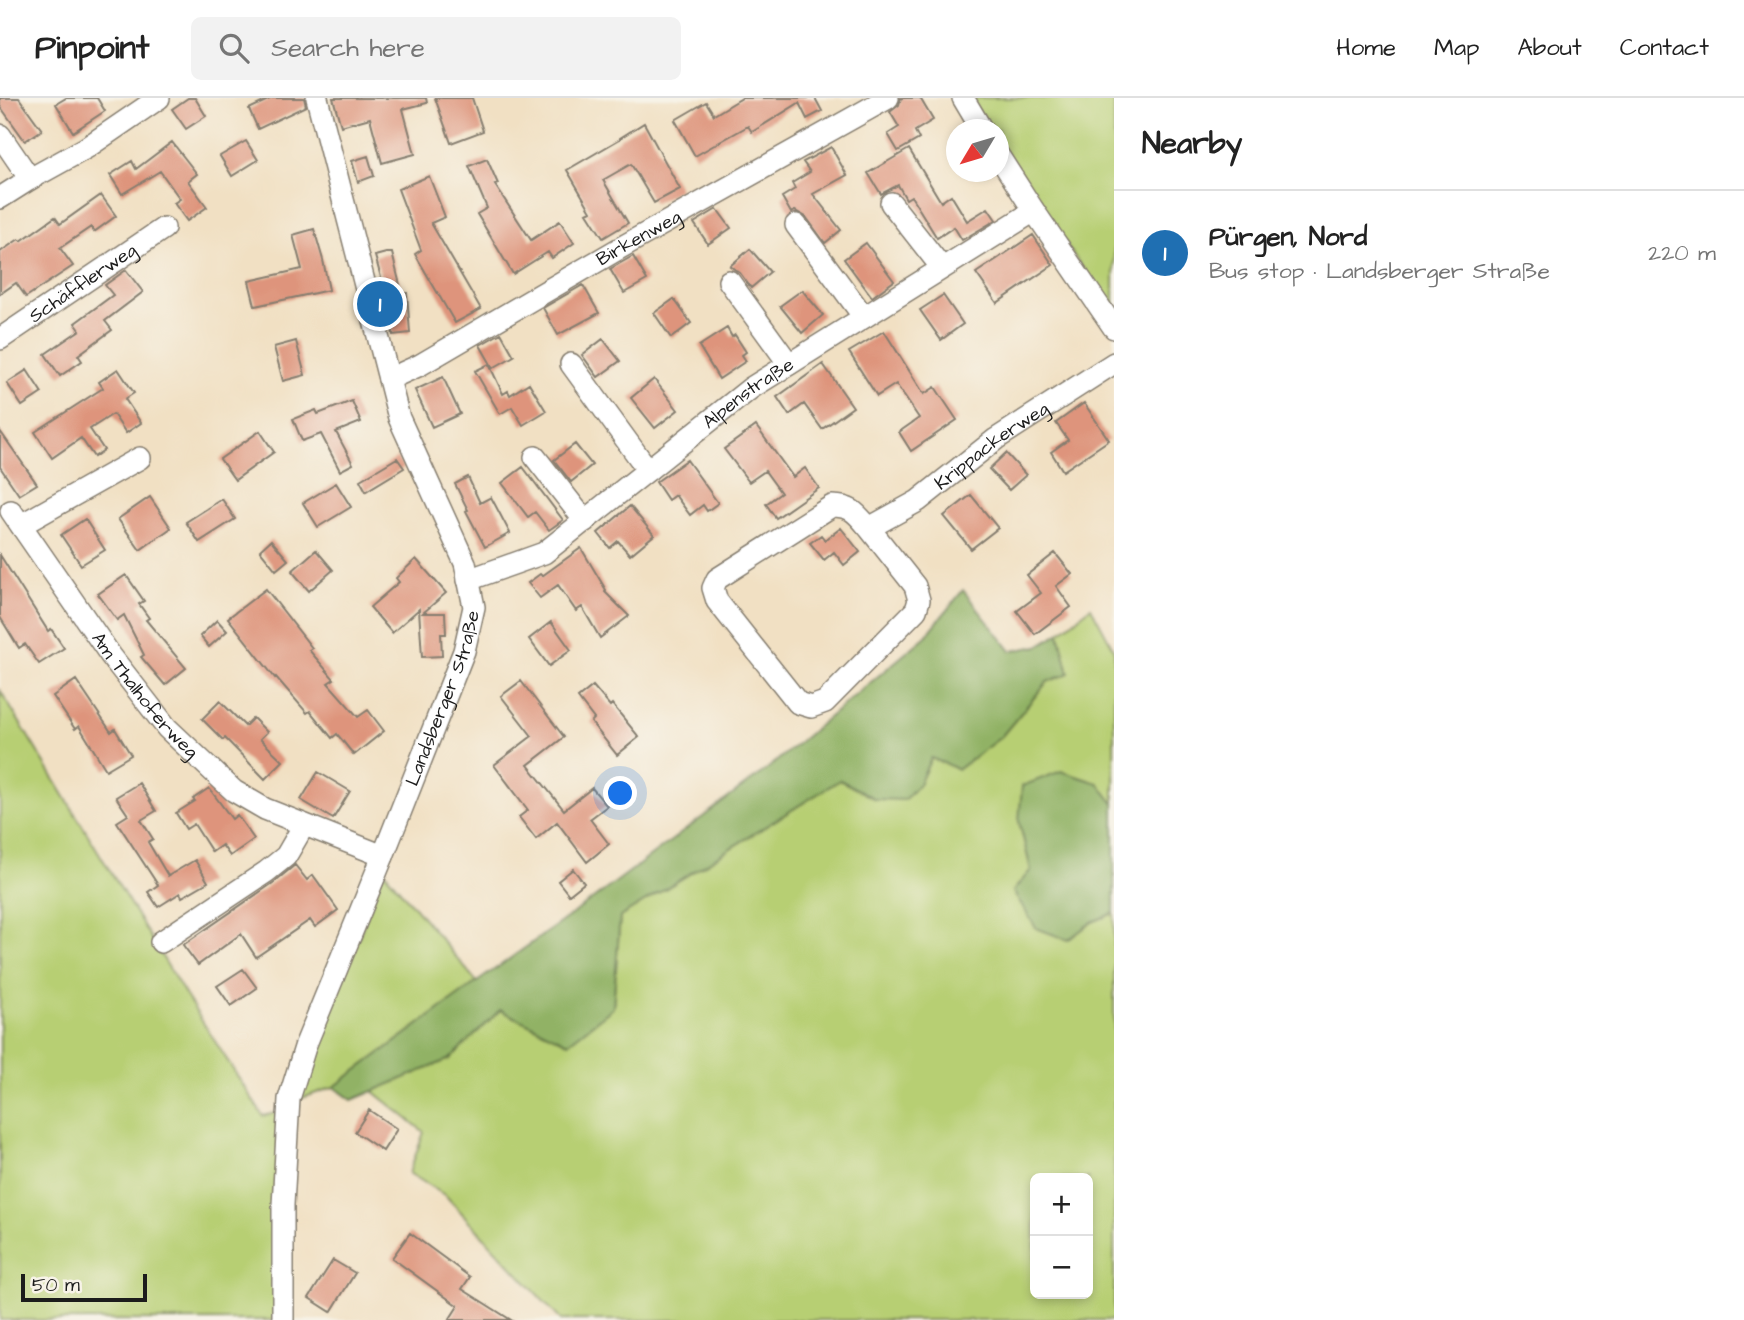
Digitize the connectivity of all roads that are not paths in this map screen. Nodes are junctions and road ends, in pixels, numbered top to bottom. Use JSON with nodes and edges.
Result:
{"nodes":[{"id":1,"x":159,"y":98,"type":"edge"},
{"id":2,"x":317,"y":98,"type":"edge"},
{"id":3,"x":888,"y":98,"type":"edge"},
{"id":4,"x":962,"y":98,"type":"edge"},
{"id":5,"x":975,"y":119,"type":"edge"},
{"id":6,"x":0,"y":135,"type":"edge"},
{"id":7,"x":1009,"y":171,"type":"edge"},
{"id":8,"x":30,"y":179,"type":"junction"},
{"id":9,"x":0,"y":198,"type":"edge"},
{"id":10,"x":891,"y":204,"type":"dead end"},
{"id":11,"x":1034,"y":211,"type":"junction"},
{"id":12,"x":796,"y":225,"type":"dead end"},
{"id":13,"x":164,"y":228,"type":"dead end"},
{"id":14,"x":942,"y":268,"type":"junction"},
{"id":15,"x":729,"y":281,"type":"dead end"},
{"id":16,"x":864,"y":317,"type":"junction"},
{"id":17,"x":1114,"y":328,"type":"edge"},
{"id":18,"x":0,"y":339,"type":"edge"},
{"id":19,"x":1114,"y":363,"type":"edge"},
{"id":20,"x":571,"y":364,"type":"dead end"},
{"id":21,"x":789,"y":364,"type":"junction"},
{"id":22,"x":389,"y":379,"type":"junction"},
{"id":23,"x":535,"y":457,"type":"dead end"},
{"id":24,"x":141,"y":458,"type":"dead end"},
{"id":25,"x":648,"y":470,"type":"junction"},
{"id":26,"x":585,"y":522,"type":"junction"},
{"id":27,"x":869,"y":528,"type":"junction"},
{"id":28,"x":468,"y":580,"type":"junction"},
{"id":29,"x":304,"y":825,"type":"junction"},
{"id":30,"x":383,"y":856,"type":"junction"},
{"id":31,"x":161,"y":942,"type":"dead end"},
{"id":32,"x":282,"y":1320,"type":"edge"}],
"edges":[{"from":1,"to":8,"type":"street"},
{"from":2,"to":22,"type":"street","name":"Landsberger Straße"},
{"from":3,"to":22,"type":"street","name":"Birkenweg"},
{"from":4,"to":5,"type":"street"},
{"from":6,"to":8,"type":"street"},
{"from":7,"to":11,"type":"street"},
{"from":8,"to":9,"type":"street"},
{"from":10,"to":14,"type":"street"},
{"from":11,"to":14,"type":"street","name":"Alpenstraße"},
{"from":11,"to":17,"type":"street"},
{"from":12,"to":16,"type":"street"},
{"from":13,"to":18,"type":"street","name":"Schäfflerweg"},
{"from":14,"to":16,"type":"street","name":"Alpenstraße"},
{"from":15,"to":21,"type":"street"},
{"from":16,"to":21,"type":"street","name":"Alpenstraße"},
{"from":19,"to":27,"type":"street","name":"Krippackerweg"},
{"from":20,"to":25,"type":"street"},
{"from":21,"to":25,"type":"street","name":"Alpenstraße"},
{"from":22,"to":28,"type":"street","name":"Landsberger Straße"},
{"from":23,"to":26,"type":"street"},
{"from":24,"to":29,"type":"street","name":"Am Thalhoferweg"},
{"from":25,"to":26,"type":"street","name":"Alpenstraße"},
{"from":26,"to":28,"type":"street","name":"Alpenstraße"},
{"from":27,"to":27,"type":"street"},
{"from":28,"to":30,"type":"street","name":"Landsberger Straße"},
{"from":29,"to":30,"type":"street","name":"Am Thalhoferweg"},
{"from":29,"to":31,"type":"street"},
{"from":30,"to":32,"type":"street","name":"Landsberger Straße"}]}
